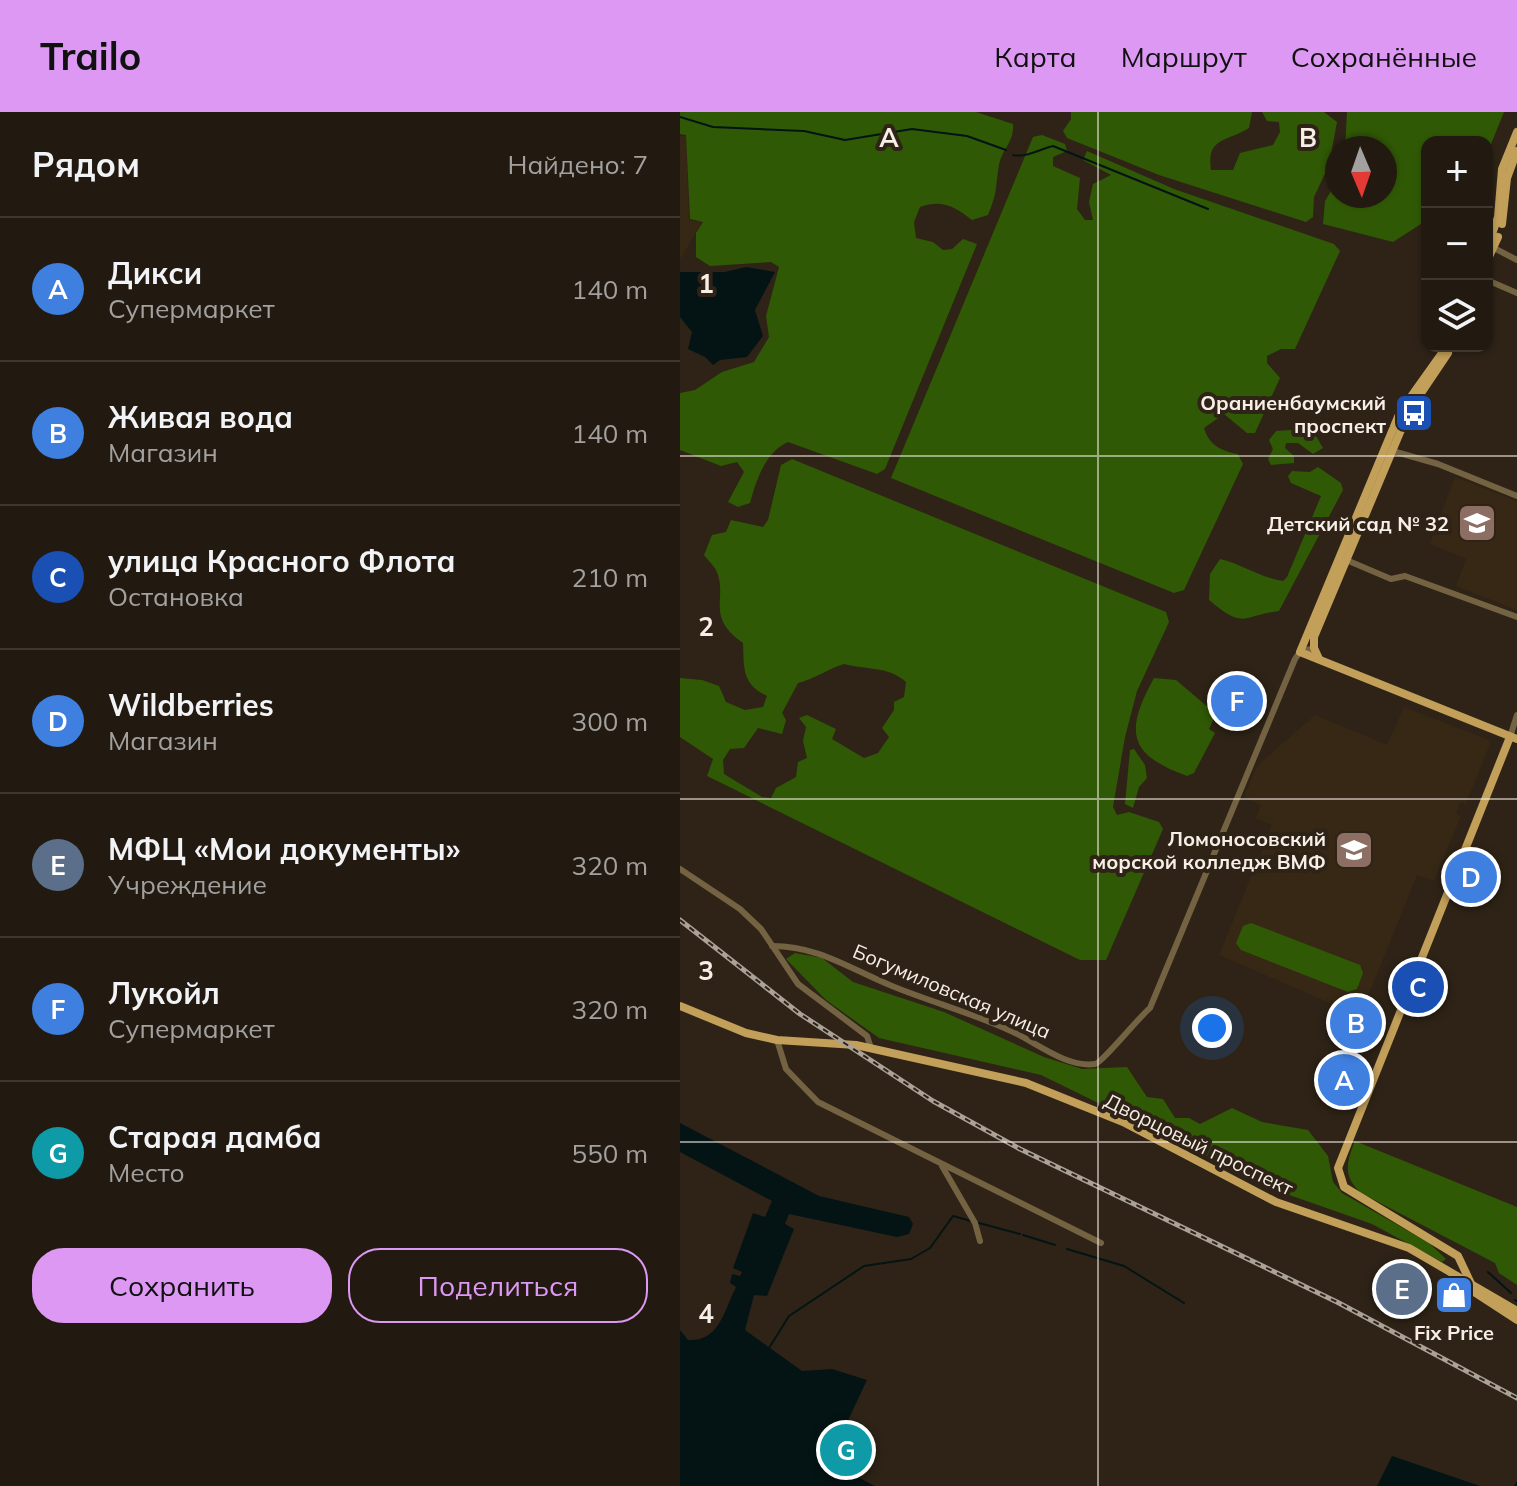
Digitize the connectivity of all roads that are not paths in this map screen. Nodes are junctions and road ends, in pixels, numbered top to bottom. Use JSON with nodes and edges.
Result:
{"nodes":[{"id":1,"x":1517,"y":132,"type":"edge"},
{"id":2,"x":1517,"y":151,"type":"edge"},
{"id":3,"x":1493,"y":234,"type":"edge"},
{"id":4,"x":1493,"y":239,"type":"edge"},
{"id":5,"x":1493,"y":249,"type":"edge"},
{"id":6,"x":1517,"y":260,"type":"edge"},
{"id":7,"x":1493,"y":283,"type":"edge"},
{"id":8,"x":1517,"y":293,"type":"edge"},
{"id":9,"x":1445,"y":352,"type":"edge"},
{"id":10,"x":1389,"y":450,"type":"junction"},
{"id":11,"x":1517,"y":496,"type":"edge"},
{"id":12,"x":1343,"y":559,"type":"junction"},
{"id":13,"x":1517,"y":617,"type":"edge"},
{"id":14,"x":1314,"y":648,"type":"junction"},
{"id":15,"x":1300,"y":652,"type":"junction"},
{"id":16,"x":1320,"y":659,"type":"junction"},
{"id":17,"x":1517,"y":715,"type":"edge"},
{"id":18,"x":1514,"y":738,"type":"edge"},
{"id":19,"x":680,"y":869,"type":"edge"},
{"id":20,"x":772,"y":946,"type":"junction"},
{"id":21,"x":680,"y":1006,"type":"edge"},
{"id":22,"x":777,"y":1040,"type":"junction"},
{"id":23,"x":871,"y":1048,"type":"junction"},
{"id":24,"x":941,"y":1164,"type":"junction"},
{"id":25,"x":980,"y":1241,"type":"dead end"},
{"id":26,"x":1436,"y":1242,"type":"junction"},
{"id":27,"x":1101,"y":1243,"type":"dead end"},
{"id":28,"x":1399,"y":1245,"type":"junction"},
{"id":29,"x":1441,"y":1267,"type":"junction"},
{"id":30,"x":1469,"y":1283,"type":"junction"},
{"id":31,"x":1517,"y":1311,"type":"edge"},
{"id":32,"x":1517,"y":1320,"type":"edge"}],
"edges":[{"from":1,"to":3,"type":"main road"},
{"from":2,"to":4,"type":"main road"},
{"from":5,"to":6,"type":"street"},
{"from":7,"to":8,"type":"street"},
{"from":9,"to":10,"type":"main road"},
{"from":10,"to":11,"type":"street"},
{"from":10,"to":12,"type":"main road"},
{"from":12,"to":13,"type":"street"},
{"from":12,"to":14,"type":"main road"},
{"from":12,"to":15,"type":"main road"},
{"from":14,"to":15,"type":"street"},
{"from":14,"to":16,"type":"main road"},
{"from":15,"to":16,"type":"main road"},
{"from":15,"to":20,"type":"street","name":"Богумиловская улица"},
{"from":16,"to":18,"type":"main road"},
{"from":17,"to":18,"type":"street"},
{"from":18,"to":26,"type":"main road"},
{"from":19,"to":20,"type":"street"},
{"from":20,"to":23,"type":"street"},
{"from":21,"to":22,"type":"main road","name":"Дворцовый проспект"},
{"from":22,"to":23,"type":"main road","name":"Дворцовый проспект"},
{"from":22,"to":24,"type":"street"},
{"from":23,"to":28,"type":"main road","name":"Дворцовый проспект"},
{"from":24,"to":25,"type":"street"},
{"from":24,"to":27,"type":"street"},
{"from":26,"to":29,"type":"main road"},
{"from":26,"to":30,"type":"main road"},
{"from":28,"to":29,"type":"main road","name":"Дворцовый проспект"},
{"from":28,"to":30,"type":"main road","name":"Дворцовый проспект"},
{"from":29,"to":30,"type":"main road","name":"Дворцовый проспект"},
{"from":30,"to":31,"type":"main road","name":"Дворцовый проспект"},
{"from":30,"to":32,"type":"main road","name":"Дворцовый проспект"}]}
